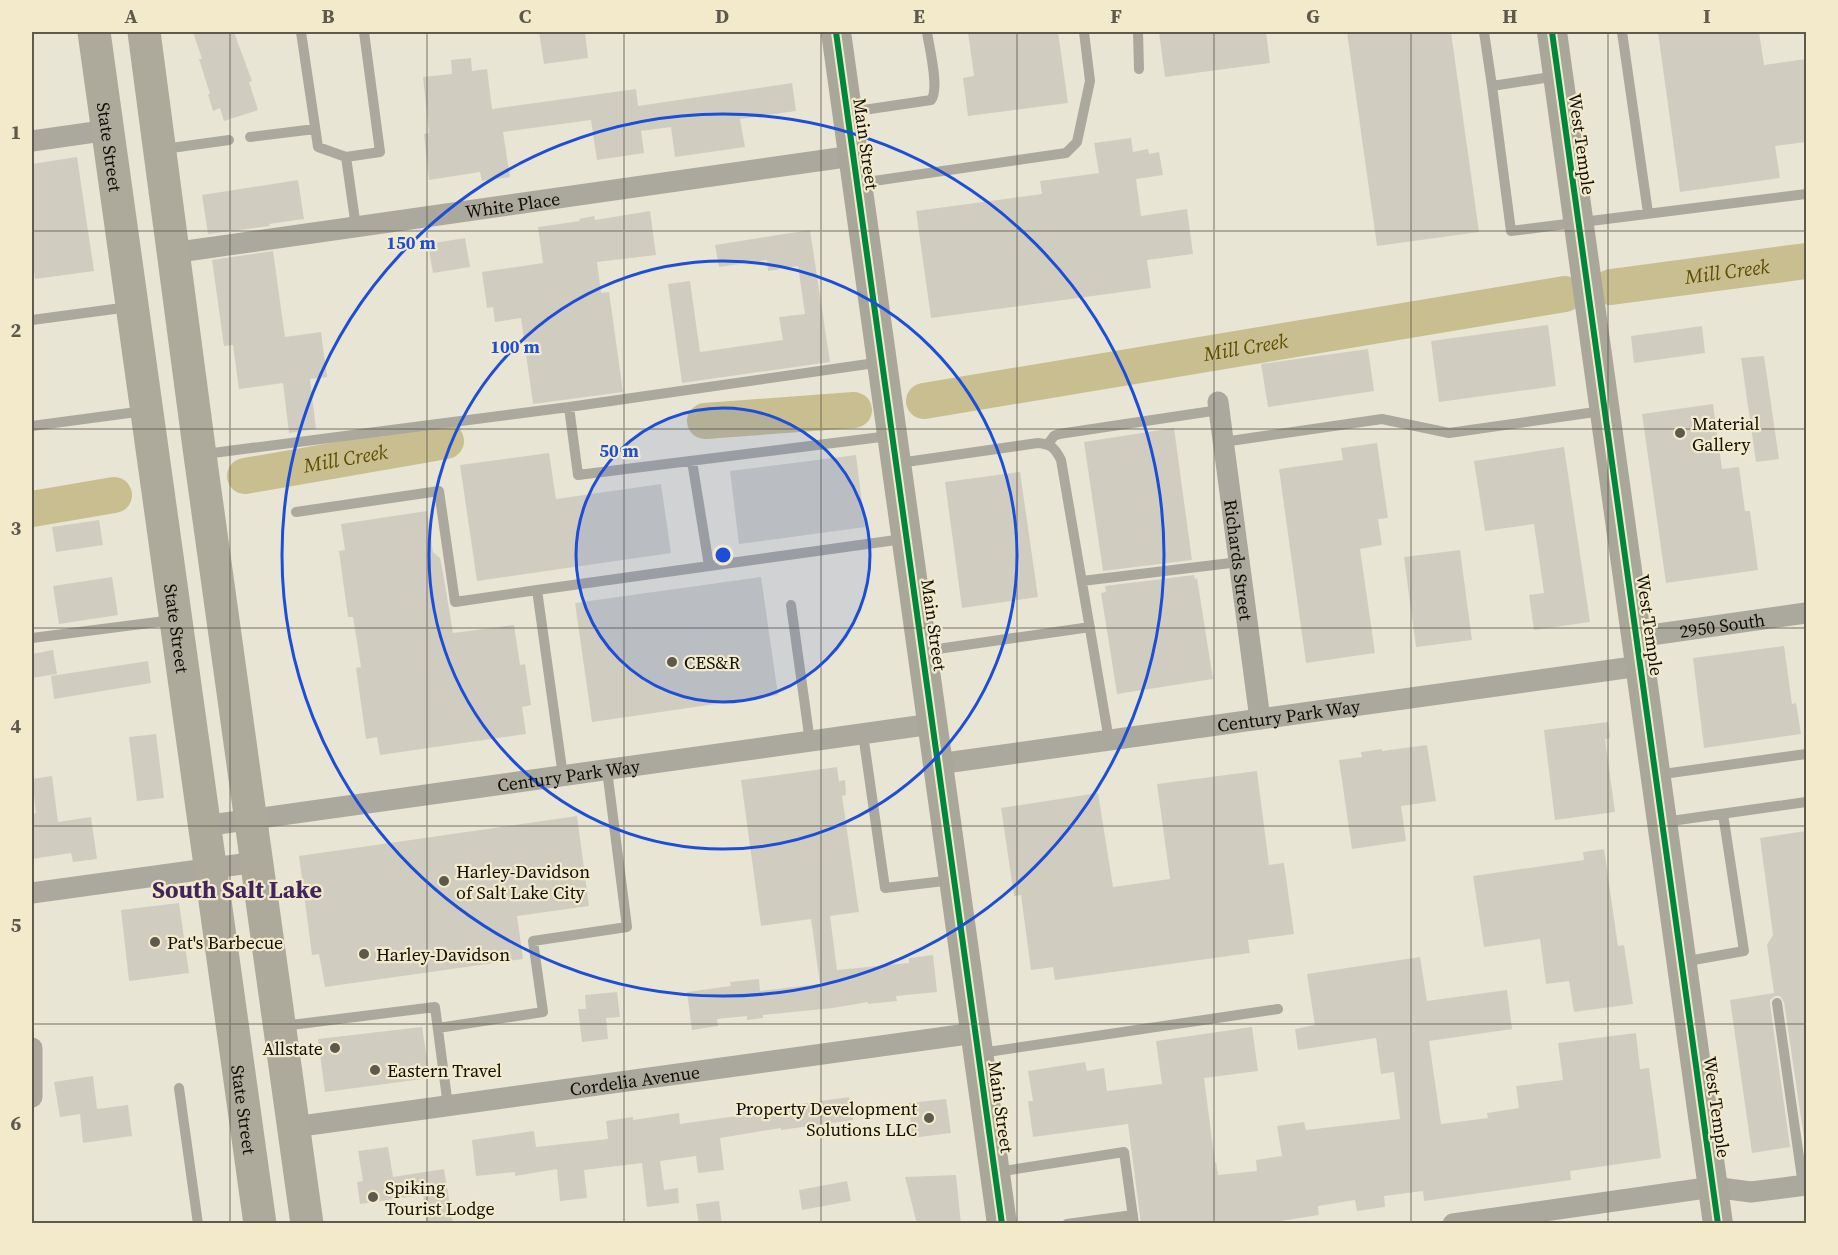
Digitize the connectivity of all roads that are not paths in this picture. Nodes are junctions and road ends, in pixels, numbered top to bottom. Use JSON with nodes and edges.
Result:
{"nodes":[{"id":1,"x":94,"y":32,"type":"edge"},
{"id":2,"x":144,"y":32,"type":"edge"},
{"id":3,"x":302,"y":32,"type":"edge"},
{"id":4,"x":364,"y":32,"type":"edge"},
{"id":5,"x":836,"y":32,"type":"edge"},
{"id":6,"x":927,"y":32,"type":"edge"},
{"id":7,"x":1084,"y":32,"type":"edge"},
{"id":8,"x":1138,"y":32,"type":"edge"},
{"id":9,"x":1484,"y":32,"type":"edge"},
{"id":10,"x":1552,"y":32,"type":"edge"},
{"id":11,"x":1622,"y":32,"type":"edge"},
{"id":12,"x":1139,"y":69,"type":"dead end"},
{"id":13,"x":1558,"y":76,"type":"junction"},
{"id":14,"x":1492,"y":86,"type":"junction"},
{"id":15,"x":847,"y":112,"type":"junction"},
{"id":16,"x":315,"y":129,"type":"junction"},
{"id":17,"x":109,"y":130,"type":"junction"},
{"id":18,"x":250,"y":137,"type":"dead end"},
{"id":19,"x":229,"y":140,"type":"dead end"},
{"id":20,"x":32,"y":141,"type":"edge"},
{"id":21,"x":159,"y":149,"type":"junction"},
{"id":22,"x":346,"y":156,"type":"junction"},
{"id":23,"x":855,"y":170,"type":"junction"},
{"id":24,"x":1806,"y":194,"type":"edge"},
{"id":25,"x":1648,"y":213,"type":"junction"},
{"id":26,"x":1578,"y":222,"type":"junction"},
{"id":27,"x":356,"y":227,"type":"junction"},
{"id":28,"x":172,"y":253,"type":"junction"},
{"id":29,"x":132,"y":306,"type":"junction"},
{"id":30,"x":32,"y":320,"type":"edge"},
{"id":31,"x":882,"y":362,"type":"junction"},
{"id":32,"x":1218,"y":406,"type":"joint"},
{"id":33,"x":569,"y":407,"type":"junction"},
{"id":34,"x":147,"y":411,"type":"junction"},
{"id":35,"x":1605,"y":411,"type":"junction"},
{"id":36,"x":32,"y":426,"type":"edge"},
{"id":37,"x":1223,"y":442,"type":"junction"},
{"id":38,"x":1048,"y":444,"type":"junction"},
{"id":39,"x":894,"y":449,"type":"junction"},
{"id":40,"x":200,"y":455,"type":"junction"},
{"id":41,"x":692,"y":461,"type":"junction"},
{"id":42,"x":296,"y":512,"type":"dead end"},
{"id":43,"x":907,"y":538,"type":"junction"},
{"id":44,"x":1239,"y":562,"type":"junction"},
{"id":45,"x":709,"y":566,"type":"junction"},
{"id":46,"x":1082,"y":581,"type":"junction"},
{"id":47,"x":537,"y":590,"type":"junction"},
{"id":48,"x":791,"y":605,"type":"dead end"},
{"id":49,"x":1806,"y":613,"type":"edge"},
{"id":50,"x":177,"y":620,"type":"junction"},
{"id":51,"x":1090,"y":627,"type":"junction"},
{"id":52,"x":1636,"y":637,"type":"junction"},
{"id":53,"x":32,"y":638,"type":"edge"},
{"id":54,"x":922,"y":652,"type":"junction"},
{"id":55,"x":1640,"y":666,"type":"junction"},
{"id":56,"x":1260,"y":719,"type":"junction"},
{"id":57,"x":932,"y":724,"type":"junction"},
{"id":58,"x":863,"y":734,"type":"junction"},
{"id":59,"x":1109,"y":740,"type":"junction"},
{"id":60,"x":810,"y":742,"type":"junction"},
{"id":61,"x":1806,"y":754,"type":"edge"},
{"id":62,"x":938,"y":764,"type":"junction"},
{"id":63,"x":607,"y":770,"type":"junction"},
{"id":64,"x":1656,"y":775,"type":"junction"},
{"id":65,"x":563,"y":776,"type":"junction"},
{"id":66,"x":1806,"y":801,"type":"edge"},
{"id":67,"x":1723,"y":814,"type":"junction"},
{"id":68,"x":251,"y":820,"type":"junction"},
{"id":69,"x":1662,"y":822,"type":"junction"},
{"id":70,"x":204,"y":826,"type":"junction"},
{"id":71,"x":256,"y":862,"type":"junction"},
{"id":72,"x":210,"y":868,"type":"junction"},
{"id":73,"x":955,"y":880,"type":"junction"},
{"id":74,"x":32,"y":893,"type":"edge"},
{"id":75,"x":1682,"y":962,"type":"junction"},
{"id":76,"x":1777,"y":1003,"type":"dead end"},
{"id":77,"x":1278,"y":1009,"type":"dead end"},
{"id":78,"x":280,"y":1026,"type":"junction"},
{"id":79,"x":438,"y":1028,"type":"junction"},
{"id":80,"x":977,"y":1043,"type":"junction"},
{"id":81,"x":32,"y":1048,"type":"edge"},
{"id":82,"x":32,"y":1082,"type":"edge"},
{"id":83,"x":179,"y":1088,"type":"dead end"},
{"id":84,"x":32,"y":1097,"type":"edge"},
{"id":85,"x":448,"y":1106,"type":"junction"},
{"id":86,"x":294,"y":1127,"type":"junction"},
{"id":87,"x":995,"y":1172,"type":"junction"},
{"id":88,"x":1805,"y":1185,"type":"edge"},
{"id":89,"x":1713,"y":1187,"type":"junction"},
{"id":90,"x":1133,"y":1219,"type":"edge"},
{"id":91,"x":198,"y":1224,"type":"edge"},
{"id":92,"x":260,"y":1224,"type":"edge"},
{"id":93,"x":307,"y":1224,"type":"edge"},
{"id":94,"x":1002,"y":1224,"type":"edge"},
{"id":95,"x":1067,"y":1224,"type":"edge"},
{"id":96,"x":1453,"y":1224,"type":"edge"},
{"id":97,"x":1718,"y":1224,"type":"edge"}],
"edges":[{"from":1,"to":17,"type":"main road","name":"State Street"},
{"from":2,"to":21,"type":"main road"},
{"from":3,"to":16,"type":"lane"},
{"from":4,"to":22,"type":"lane"},
{"from":5,"to":15,"type":"street","name":"Main Street"},
{"from":6,"to":15,"type":"lane"},
{"from":7,"to":23,"type":"lane"},
{"from":8,"to":12,"type":"lane"},
{"from":9,"to":14,"type":"lane"},
{"from":10,"to":13,"type":"street","name":"West Temple"},
{"from":11,"to":25,"type":"lane"},
{"from":13,"to":14,"type":"lane"},
{"from":13,"to":26,"type":"street","name":"West Temple"},
{"from":14,"to":26,"type":"lane"},
{"from":15,"to":23,"type":"street","name":"Main Street"},
{"from":16,"to":18,"type":"lane"},
{"from":16,"to":22,"type":"lane"},
{"from":17,"to":20,"type":"street"},
{"from":17,"to":29,"type":"main road","name":"State Street"},
{"from":19,"to":21,"type":"lane"},
{"from":21,"to":28,"type":"main road"},
{"from":22,"to":27,"type":"lane"},
{"from":23,"to":27,"type":"street","name":"White Place"},
{"from":23,"to":31,"type":"street","name":"Main Street"},
{"from":24,"to":25,"type":"lane"},
{"from":25,"to":26,"type":"lane"},
{"from":26,"to":35,"type":"street","name":"West Temple"},
{"from":27,"to":28,"type":"street","name":"White Place"},
{"from":28,"to":40,"type":"main road"},
{"from":29,"to":30,"type":"lane"},
{"from":29,"to":34,"type":"main road","name":"State Street"},
{"from":31,"to":33,"type":"lane"},
{"from":31,"to":39,"type":"street","name":"Main Street"},
{"from":32,"to":37,"type":"street","name":"Richards Street"},
{"from":32,"to":38,"type":"lane"},
{"from":33,"to":40,"type":"lane"},
{"from":33,"to":41,"type":"lane"},
{"from":34,"to":36,"type":"lane"},
{"from":34,"to":50,"type":"main road","name":"State Street"},
{"from":35,"to":37,"type":"lane"},
{"from":35,"to":52,"type":"street","name":"West Temple"},
{"from":37,"to":44,"type":"street","name":"Richards Street"},
{"from":38,"to":39,"type":"lane"},
{"from":38,"to":46,"type":"lane"},
{"from":39,"to":41,"type":"lane"},
{"from":39,"to":43,"type":"street","name":"Main Street"},
{"from":40,"to":68,"type":"main road"},
{"from":41,"to":45,"type":"lane"},
{"from":42,"to":47,"type":"lane"},
{"from":43,"to":45,"type":"lane"},
{"from":43,"to":54,"type":"street","name":"Main Street"},
{"from":44,"to":46,"type":"lane"},
{"from":44,"to":56,"type":"street","name":"Richards Street"},
{"from":45,"to":47,"type":"lane"},
{"from":46,"to":51,"type":"lane"},
{"from":47,"to":65,"type":"lane"},
{"from":48,"to":60,"type":"lane"},
{"from":49,"to":52,"type":"street","name":"2950 South"},
{"from":50,"to":53,"type":"lane"},
{"from":50,"to":70,"type":"main road","name":"State Street"},
{"from":51,"to":54,"type":"lane"},
{"from":51,"to":59,"type":"lane"},
{"from":52,"to":55,"type":"street","name":"West Temple"},
{"from":54,"to":57,"type":"street","name":"Main Street"},
{"from":55,"to":56,"type":"street","name":"Century Park Way"},
{"from":55,"to":64,"type":"street","name":"West Temple"},
{"from":56,"to":59,"type":"street","name":"Century Park Way"},
{"from":57,"to":58,"type":"street","name":"Century Park Way"},
{"from":57,"to":62,"type":"street","name":"Main Street"},
{"from":58,"to":60,"type":"street","name":"Century Park Way"},
{"from":58,"to":73,"type":"lane"},
{"from":59,"to":62,"type":"street","name":"Century Park Way"},
{"from":60,"to":63,"type":"street","name":"Century Park Way"},
{"from":61,"to":64,"type":"lane"},
{"from":62,"to":73,"type":"street","name":"Main Street"},
{"from":63,"to":65,"type":"street","name":"Century Park Way"},
{"from":63,"to":79,"type":"lane"},
{"from":64,"to":69,"type":"street","name":"West Temple"},
{"from":65,"to":68,"type":"street","name":"Century Park Way"},
{"from":66,"to":67,"type":"lane"},
{"from":67,"to":69,"type":"lane"},
{"from":67,"to":75,"type":"lane"},
{"from":68,"to":70,"type":"street","name":"Century Park Way"},
{"from":68,"to":71,"type":"main road"},
{"from":69,"to":75,"type":"street","name":"West Temple"},
{"from":70,"to":72,"type":"main road","name":"State Street"},
{"from":71,"to":72,"type":"street"},
{"from":71,"to":78,"type":"main road"},
{"from":72,"to":74,"type":"street"},
{"from":72,"to":92,"type":"main road","name":"State Street"},
{"from":73,"to":80,"type":"street","name":"Main Street"},
{"from":75,"to":89,"type":"street","name":"West Temple"},
{"from":76,"to":88,"type":"lane"},
{"from":77,"to":80,"type":"lane"},
{"from":78,"to":79,"type":"lane"},
{"from":78,"to":86,"type":"main road"},
{"from":79,"to":85,"type":"lane"},
{"from":80,"to":85,"type":"street","name":"Cordelia Avenue"},
{"from":80,"to":87,"type":"street","name":"Main Street"},
{"from":81,"to":82,"type":"street"},
{"from":82,"to":84,"type":"street"},
{"from":83,"to":91,"type":"lane"},
{"from":85,"to":86,"type":"street","name":"Cordelia Avenue"},
{"from":86,"to":93,"type":"main road"},
{"from":87,"to":90,"type":"lane"},
{"from":87,"to":94,"type":"street","name":"Main Street"},
{"from":88,"to":89,"type":"street"},
{"from":89,"to":96,"type":"street"},
{"from":89,"to":97,"type":"street","name":"West Temple"},
{"from":90,"to":95,"type":"lane"}]}
